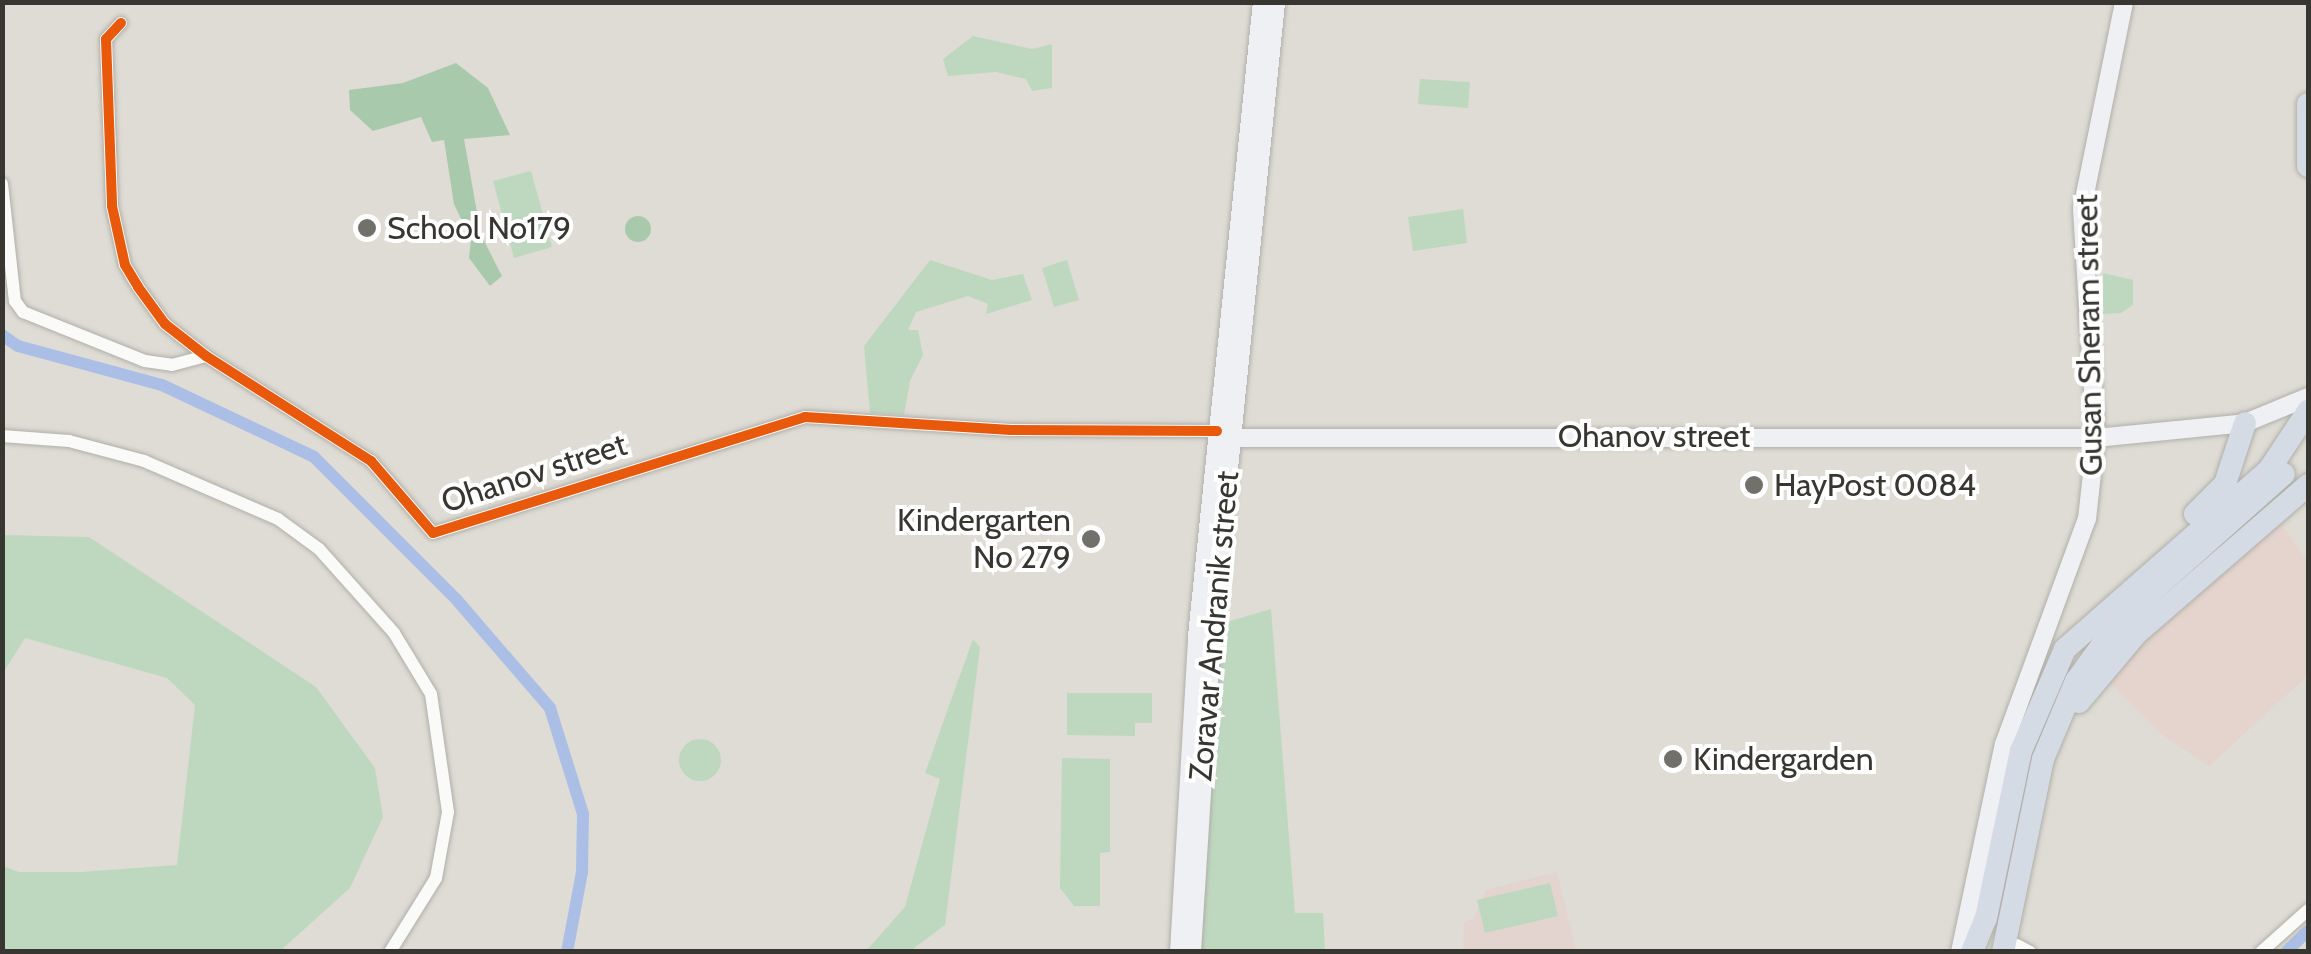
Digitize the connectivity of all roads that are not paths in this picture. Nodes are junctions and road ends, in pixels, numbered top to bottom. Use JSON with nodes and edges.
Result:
{"nodes":[{"id":1,"x":1262,"y":2,"type":"edge"},
{"id":2,"x":1276,"y":2,"type":"edge"},
{"id":3,"x":2124,"y":2,"type":"edge"},
{"id":4,"x":121,"y":24,"type":"dead end"},
{"id":5,"x":2308,"y":104,"type":"edge"},
{"id":6,"x":2308,"y":166,"type":"edge"},
{"id":7,"x":2,"y":184,"type":"edge"},
{"id":8,"x":206,"y":356,"type":"junction"},
{"id":9,"x":2308,"y":396,"type":"edge"},
{"id":10,"x":2308,"y":412,"type":"edge"},
{"id":11,"x":2245,"y":424,"type":"junction"},
{"id":12,"x":1224,"y":435,"type":"junction"},
{"id":13,"x":2,"y":436,"type":"edge"},
{"id":14,"x":2096,"y":436,"type":"junction"},
{"id":15,"x":2301,"y":446,"type":"edge"},
{"id":16,"x":2308,"y":485,"type":"edge"},
{"id":17,"x":2065,"y":649,"type":"junction"},
{"id":18,"x":2052,"y":739,"type":"junction"},
{"id":19,"x":1197,"y":749,"type":"junction"},
{"id":20,"x":2308,"y":910,"type":"edge"},
{"id":21,"x":1967,"y":940,"type":"edge"},
{"id":22,"x":2017,"y":949,"type":"edge"},
{"id":23,"x":390,"y":952,"type":"edge"},
{"id":24,"x":1179,"y":952,"type":"edge"},
{"id":25,"x":1192,"y":952,"type":"edge"},
{"id":26,"x":2261,"y":952,"type":"edge"}],
"edges":[{"from":1,"to":12,"type":"main road","name":"Zoravar Andranik street"},
{"from":2,"to":12,"type":"main road","name":"Zoravar Andranik street"},
{"from":3,"to":14,"type":"main road","name":"Gusan Sheram street"},
{"from":4,"to":8,"type":"street","name":"Ohanov street"},
{"from":5,"to":6,"type":"highway"},
{"from":7,"to":8,"type":"street"},
{"from":8,"to":12,"type":"street","name":"Ohanov street"},
{"from":9,"to":11,"type":"main road","name":"Ohanov street"},
{"from":10,"to":15,"type":"highway"},
{"from":11,"to":14,"type":"main road","name":"Ohanov street"},
{"from":11,"to":17,"type":"highway"},
{"from":12,"to":14,"type":"main road","name":"Ohanov street"},
{"from":12,"to":19,"type":"main road","name":"Zoravar Andranik street"},
{"from":13,"to":23,"type":"street"},
{"from":14,"to":21,"type":"main road","name":"Gusan Sheram street"},
{"from":15,"to":17,"type":"highway"},
{"from":15,"to":18,"type":"highway"},
{"from":16,"to":18,"type":"highway"},
{"from":17,"to":21,"type":"highway"},
{"from":18,"to":22,"type":"highway"},
{"from":19,"to":24,"type":"main road","name":"Zoravar Andranik street"},
{"from":19,"to":25,"type":"main road","name":"Zoravar Andranik street"},
{"from":20,"to":26,"type":"street"}]}
